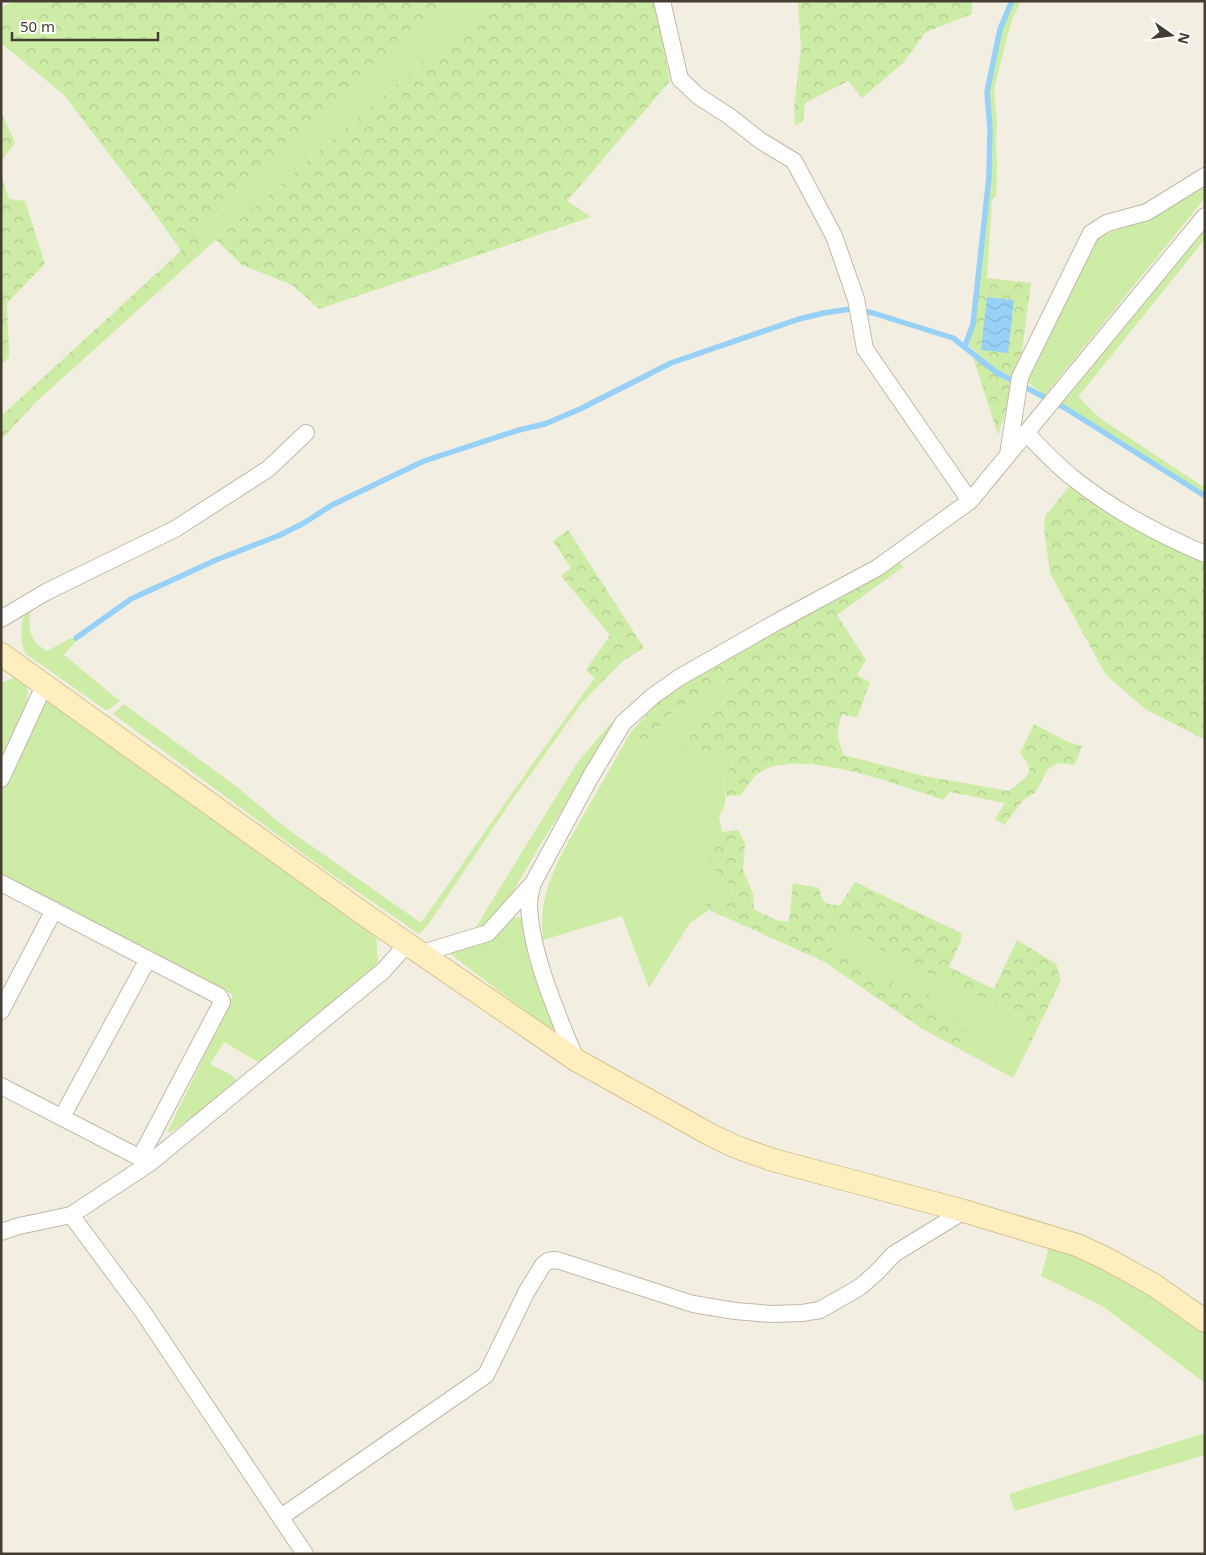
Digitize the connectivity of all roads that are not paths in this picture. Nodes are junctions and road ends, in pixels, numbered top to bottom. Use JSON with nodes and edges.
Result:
{"nodes":[{"id":1,"x":662,"y":1,"type":"edge"},
{"id":2,"x":1205,"y":176,"type":"edge"},
{"id":3,"x":1205,"y":216,"type":"edge"},
{"id":4,"x":306,"y":433,"type":"dead end"},
{"id":5,"x":1026,"y":433,"type":"junction"},
{"id":6,"x":1008,"y":455,"type":"junction"},
{"id":7,"x":970,"y":501,"type":"junction"},
{"id":8,"x":1205,"y":554,"type":"edge"},
{"id":9,"x":1,"y":619,"type":"edge"},
{"id":10,"x":1,"y":654,"type":"edge"},
{"id":11,"x":44,"y":686,"type":"junction"},
{"id":12,"x":1,"y":778,"type":"edge"},
{"id":13,"x":533,"y":882,"type":"junction"},
{"id":14,"x":1,"y":883,"type":"edge"},
{"id":15,"x":54,"y":910,"type":"junction"},
{"id":16,"x":415,"y":948,"type":"junction"},
{"id":17,"x":148,"y":959,"type":"junction"},
{"id":18,"x":1,"y":1011,"type":"edge"},
{"id":19,"x":576,"y":1060,"type":"junction"},
{"id":20,"x":1,"y":1086,"type":"edge"},
{"id":21,"x":62,"y":1117,"type":"junction"},
{"id":22,"x":145,"y":1160,"type":"junction"},
{"id":23,"x":964,"y":1211,"type":"junction"},
{"id":24,"x":71,"y":1215,"type":"junction"},
{"id":25,"x":1,"y":1232,"type":"edge"},
{"id":26,"x":1205,"y":1321,"type":"edge"},
{"id":27,"x":281,"y":1518,"type":"junction"},
{"id":28,"x":306,"y":1554,"type":"edge"}],
"edges":[{"from":1,"to":7,"type":"street"},
{"from":2,"to":6,"type":"street"},
{"from":3,"to":5,"type":"street"},
{"from":4,"to":9,"type":"street"},
{"from":5,"to":6,"type":"street"},
{"from":5,"to":8,"type":"street"},
{"from":6,"to":7,"type":"street"},
{"from":7,"to":13,"type":"street"},
{"from":10,"to":11,"type":"street"},
{"from":11,"to":12,"type":"street"},
{"from":11,"to":16,"type":"street"},
{"from":13,"to":16,"type":"street"},
{"from":13,"to":19,"type":"street"},
{"from":14,"to":15,"type":"street"},
{"from":15,"to":17,"type":"street"},
{"from":15,"to":18,"type":"street"},
{"from":16,"to":19,"type":"street"},
{"from":16,"to":22,"type":"street"},
{"from":17,"to":21,"type":"street"},
{"from":17,"to":22,"type":"street"},
{"from":19,"to":23,"type":"street"},
{"from":20,"to":21,"type":"street"},
{"from":21,"to":22,"type":"street"},
{"from":22,"to":24,"type":"street"},
{"from":23,"to":26,"type":"street"},
{"from":23,"to":27,"type":"street"},
{"from":24,"to":25,"type":"street"},
{"from":24,"to":27,"type":"street"},
{"from":27,"to":28,"type":"street"}]}
